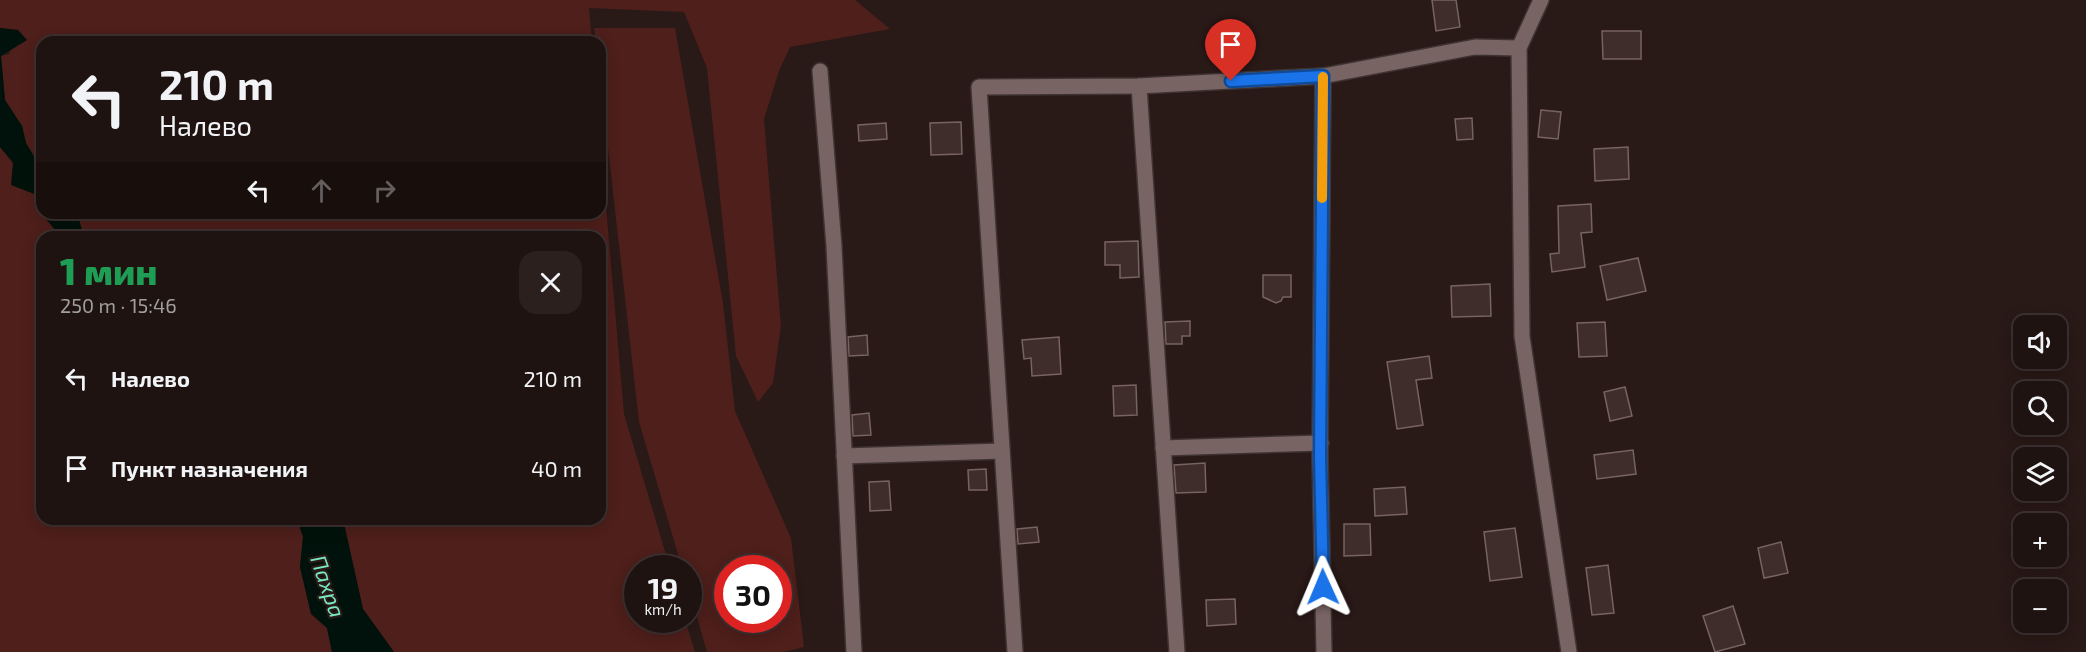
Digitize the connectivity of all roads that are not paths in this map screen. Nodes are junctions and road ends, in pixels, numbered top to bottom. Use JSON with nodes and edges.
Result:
{"nodes":[{"id":1,"x":1541,"y":0,"type":"edge"},
{"id":2,"x":1519,"y":48,"type":"junction"},
{"id":3,"x":820,"y":71,"type":"dead end"},
{"id":4,"x":1323,"y":76,"type":"junction"},
{"id":5,"x":1139,"y":86,"type":"junction"},
{"id":6,"x":1321,"y":442,"type":"junction"},
{"id":7,"x":1163,"y":448,"type":"junction"},
{"id":8,"x":1002,"y":451,"type":"junction"},
{"id":9,"x":844,"y":456,"type":"junction"},
{"id":10,"x":854,"y":652,"type":"edge"},
{"id":11,"x":1015,"y":652,"type":"edge"},
{"id":12,"x":1177,"y":652,"type":"edge"},
{"id":13,"x":1324,"y":652,"type":"edge"},
{"id":14,"x":1569,"y":652,"type":"edge"}],
"edges":[{"from":1,"to":2,"type":"street"},
{"from":2,"to":4,"type":"street"},
{"from":2,"to":14,"type":"street"},
{"from":3,"to":9,"type":"street"},
{"from":4,"to":5,"type":"street"},
{"from":4,"to":6,"type":"street"},
{"from":5,"to":7,"type":"street"},
{"from":5,"to":8,"type":"street"},
{"from":6,"to":7,"type":"street"},
{"from":6,"to":13,"type":"street"},
{"from":7,"to":12,"type":"street"},
{"from":8,"to":9,"type":"street"},
{"from":8,"to":11,"type":"street"},
{"from":9,"to":10,"type":"street"}]}
